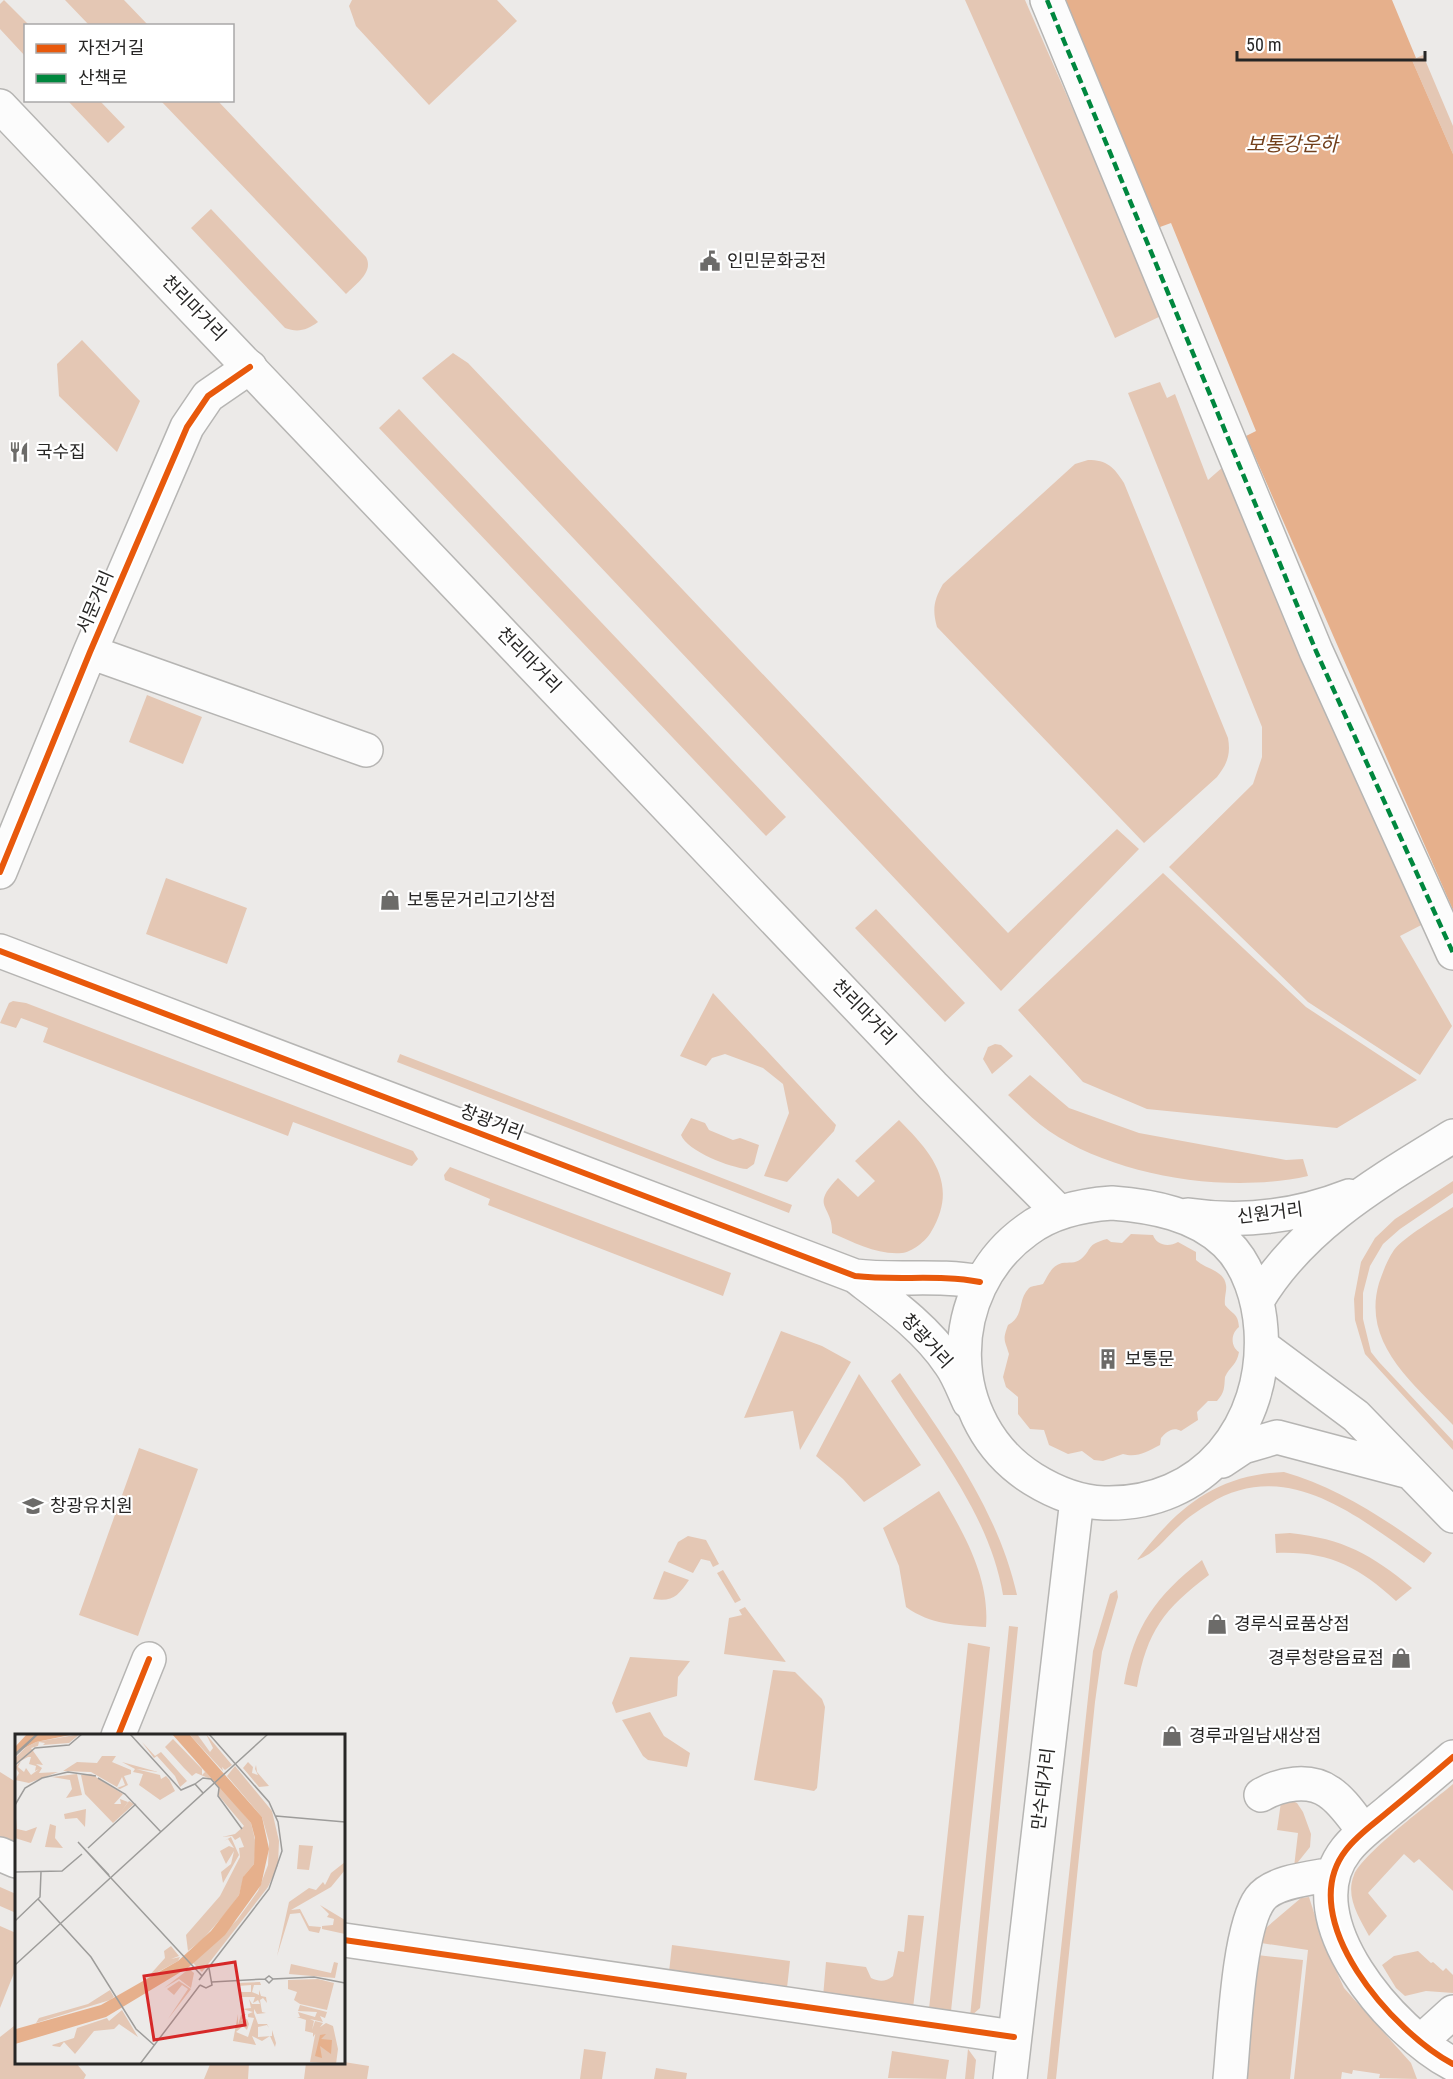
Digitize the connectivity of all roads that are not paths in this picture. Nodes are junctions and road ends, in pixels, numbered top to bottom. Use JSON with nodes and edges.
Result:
{"nodes":[{"id":1,"x":1047,"y":0,"type":"edge"},
{"id":2,"x":0,"y":106,"type":"edge"},
{"id":3,"x":250,"y":367,"type":"junction"},
{"id":4,"x":90,"y":652,"type":"junction"},
{"id":5,"x":366,"y":750,"type":"dead end"},
{"id":6,"x":0,"y":872,"type":"edge"},
{"id":7,"x":0,"y":951,"type":"edge"},
{"id":8,"x":1453,"y":953,"type":"edge"},
{"id":9,"x":1453,"y":1136,"type":"edge"},
{"id":10,"x":1368,"y":1189,"type":"junction"},
{"id":11,"x":1059,"y":1212,"type":"junction"},
{"id":12,"x":1169,"y":1212,"type":"junction"},
{"id":13,"x":855,"y":1276,"type":"junction"},
{"id":14,"x":980,"y":1282,"type":"junction"},
{"id":15,"x":1257,"y":1301,"type":"junction"},
{"id":16,"x":1262,"y":1346,"type":"junction"},
{"id":17,"x":979,"y":1422,"type":"junction"},
{"id":18,"x":1411,"y":1472,"type":"junction"},
{"id":19,"x":1197,"y":1476,"type":"junction"},
{"id":20,"x":1077,"y":1499,"type":"junction"},
{"id":21,"x":1453,"y":1516,"type":"edge"},
{"id":22,"x":149,"y":1659,"type":"dead end"},
{"id":23,"x":119,"y":1734,"type":"edge"},
{"id":24,"x":1453,"y":1757,"type":"edge"},
{"id":25,"x":1261,"y":1794,"type":"dead end"},
{"id":26,"x":1364,"y":1832,"type":"junction"},
{"id":27,"x":0,"y":1854,"type":"edge"},
{"id":28,"x":15,"y":1861,"type":"edge"},
{"id":29,"x":1333,"y":1874,"type":"junction"},
{"id":30,"x":345,"y":1940,"type":"edge"},
{"id":31,"x":1453,"y":2012,"type":"edge"},
{"id":32,"x":1014,"y":2037,"type":"junction"},
{"id":33,"x":1441,"y":2061,"type":"edge"},
{"id":34,"x":1010,"y":2079,"type":"edge"},
{"id":35,"x":1230,"y":2079,"type":"edge"}],
"edges":[{"from":1,"to":8,"type":"street"},
{"from":2,"to":3,"type":"street","name":"천리마거리"},
{"from":3,"to":4,"type":"street","name":"서문거리"},
{"from":3,"to":11,"type":"street","name":"천리마거리"},
{"from":4,"to":5,"type":"street"},
{"from":4,"to":6,"type":"street","name":"서문거리"},
{"from":7,"to":13,"type":"street","name":"창광거리"},
{"from":9,"to":10,"type":"street","name":"신원거리"},
{"from":10,"to":12,"type":"street","name":"신원거리"},
{"from":10,"to":15,"type":"street","name":"신원거리"},
{"from":11,"to":12,"type":"street"},
{"from":11,"to":14,"type":"street"},
{"from":12,"to":15,"type":"street"},
{"from":13,"to":14,"type":"street","name":"창광거리"},
{"from":13,"to":17,"type":"street","name":"창광거리"},
{"from":14,"to":17,"type":"street"},
{"from":15,"to":16,"type":"street"},
{"from":16,"to":18,"type":"street"},
{"from":16,"to":19,"type":"street"},
{"from":17,"to":20,"type":"street"},
{"from":18,"to":19,"type":"street"},
{"from":18,"to":21,"type":"street"},
{"from":19,"to":20,"type":"street"},
{"from":20,"to":32,"type":"street","name":"만수대거리"},
{"from":22,"to":23,"type":"street"},
{"from":24,"to":26,"type":"street"},
{"from":25,"to":26,"type":"street"},
{"from":26,"to":29,"type":"street"},
{"from":27,"to":28,"type":"street"},
{"from":29,"to":33,"type":"street"},
{"from":29,"to":35,"type":"street"},
{"from":30,"to":32,"type":"street"},
{"from":31,"to":33,"type":"street"},
{"from":32,"to":34,"type":"street","name":"만수대거리"}]}
